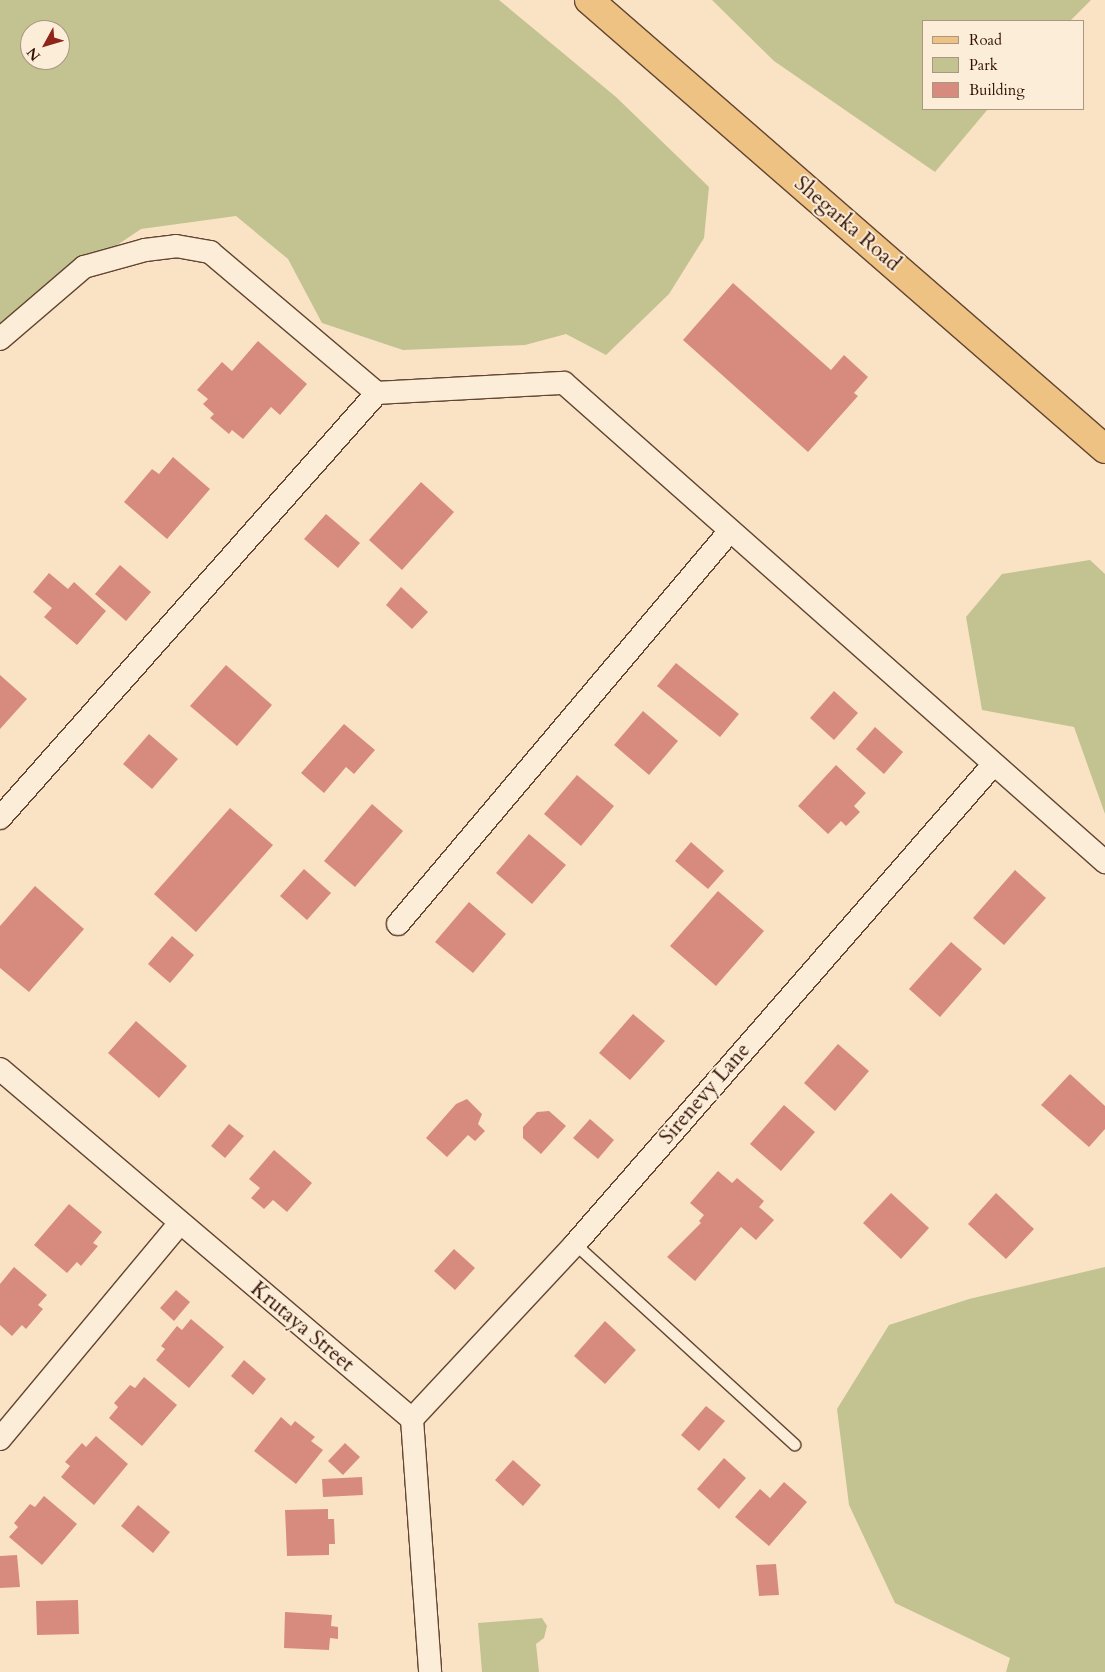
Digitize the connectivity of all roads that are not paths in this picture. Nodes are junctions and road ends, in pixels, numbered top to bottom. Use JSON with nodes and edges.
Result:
{"nodes":[{"id":1,"x":589,"y":0,"type":"edge"},
{"id":2,"x":0,"y":339,"type":"edge"},
{"id":3,"x":377,"y":393,"type":"junction"},
{"id":4,"x":1105,"y":449,"type":"edge"},
{"id":5,"x":730,"y":531,"type":"junction"},
{"id":6,"x":992,"y":765,"type":"junction"},
{"id":7,"x":0,"y":818,"type":"edge"},
{"id":8,"x":1105,"y":862,"type":"edge"},
{"id":9,"x":398,"y":924,"type":"dead end"},
{"id":10,"x":0,"y":1069,"type":"edge"},
{"id":11,"x":180,"y":1224,"type":"junction"},
{"id":12,"x":575,"y":1244,"type":"junction"},
{"id":13,"x":412,"y":1419,"type":"junction"},
{"id":14,"x":0,"y":1439,"type":"edge"},
{"id":15,"x":794,"y":1444,"type":"dead end"},
{"id":16,"x":430,"y":1672,"type":"edge"}],
"edges":[{"from":1,"to":4,"type":"main road","name":"Shegarka Road"},
{"from":2,"to":3,"type":"street"},
{"from":3,"to":5,"type":"street"},
{"from":3,"to":7,"type":"street"},
{"from":5,"to":6,"type":"street"},
{"from":5,"to":9,"type":"street"},
{"from":6,"to":8,"type":"street"},
{"from":6,"to":12,"type":"street","name":"Sirenevy Lane"},
{"from":10,"to":11,"type":"street","name":"Krutaya Street"},
{"from":11,"to":13,"type":"street","name":"Krutaya Street"},
{"from":11,"to":14,"type":"street"},
{"from":12,"to":13,"type":"street","name":"Sirenevy Lane"},
{"from":12,"to":15,"type":"lane"},
{"from":13,"to":16,"type":"street"}]}
